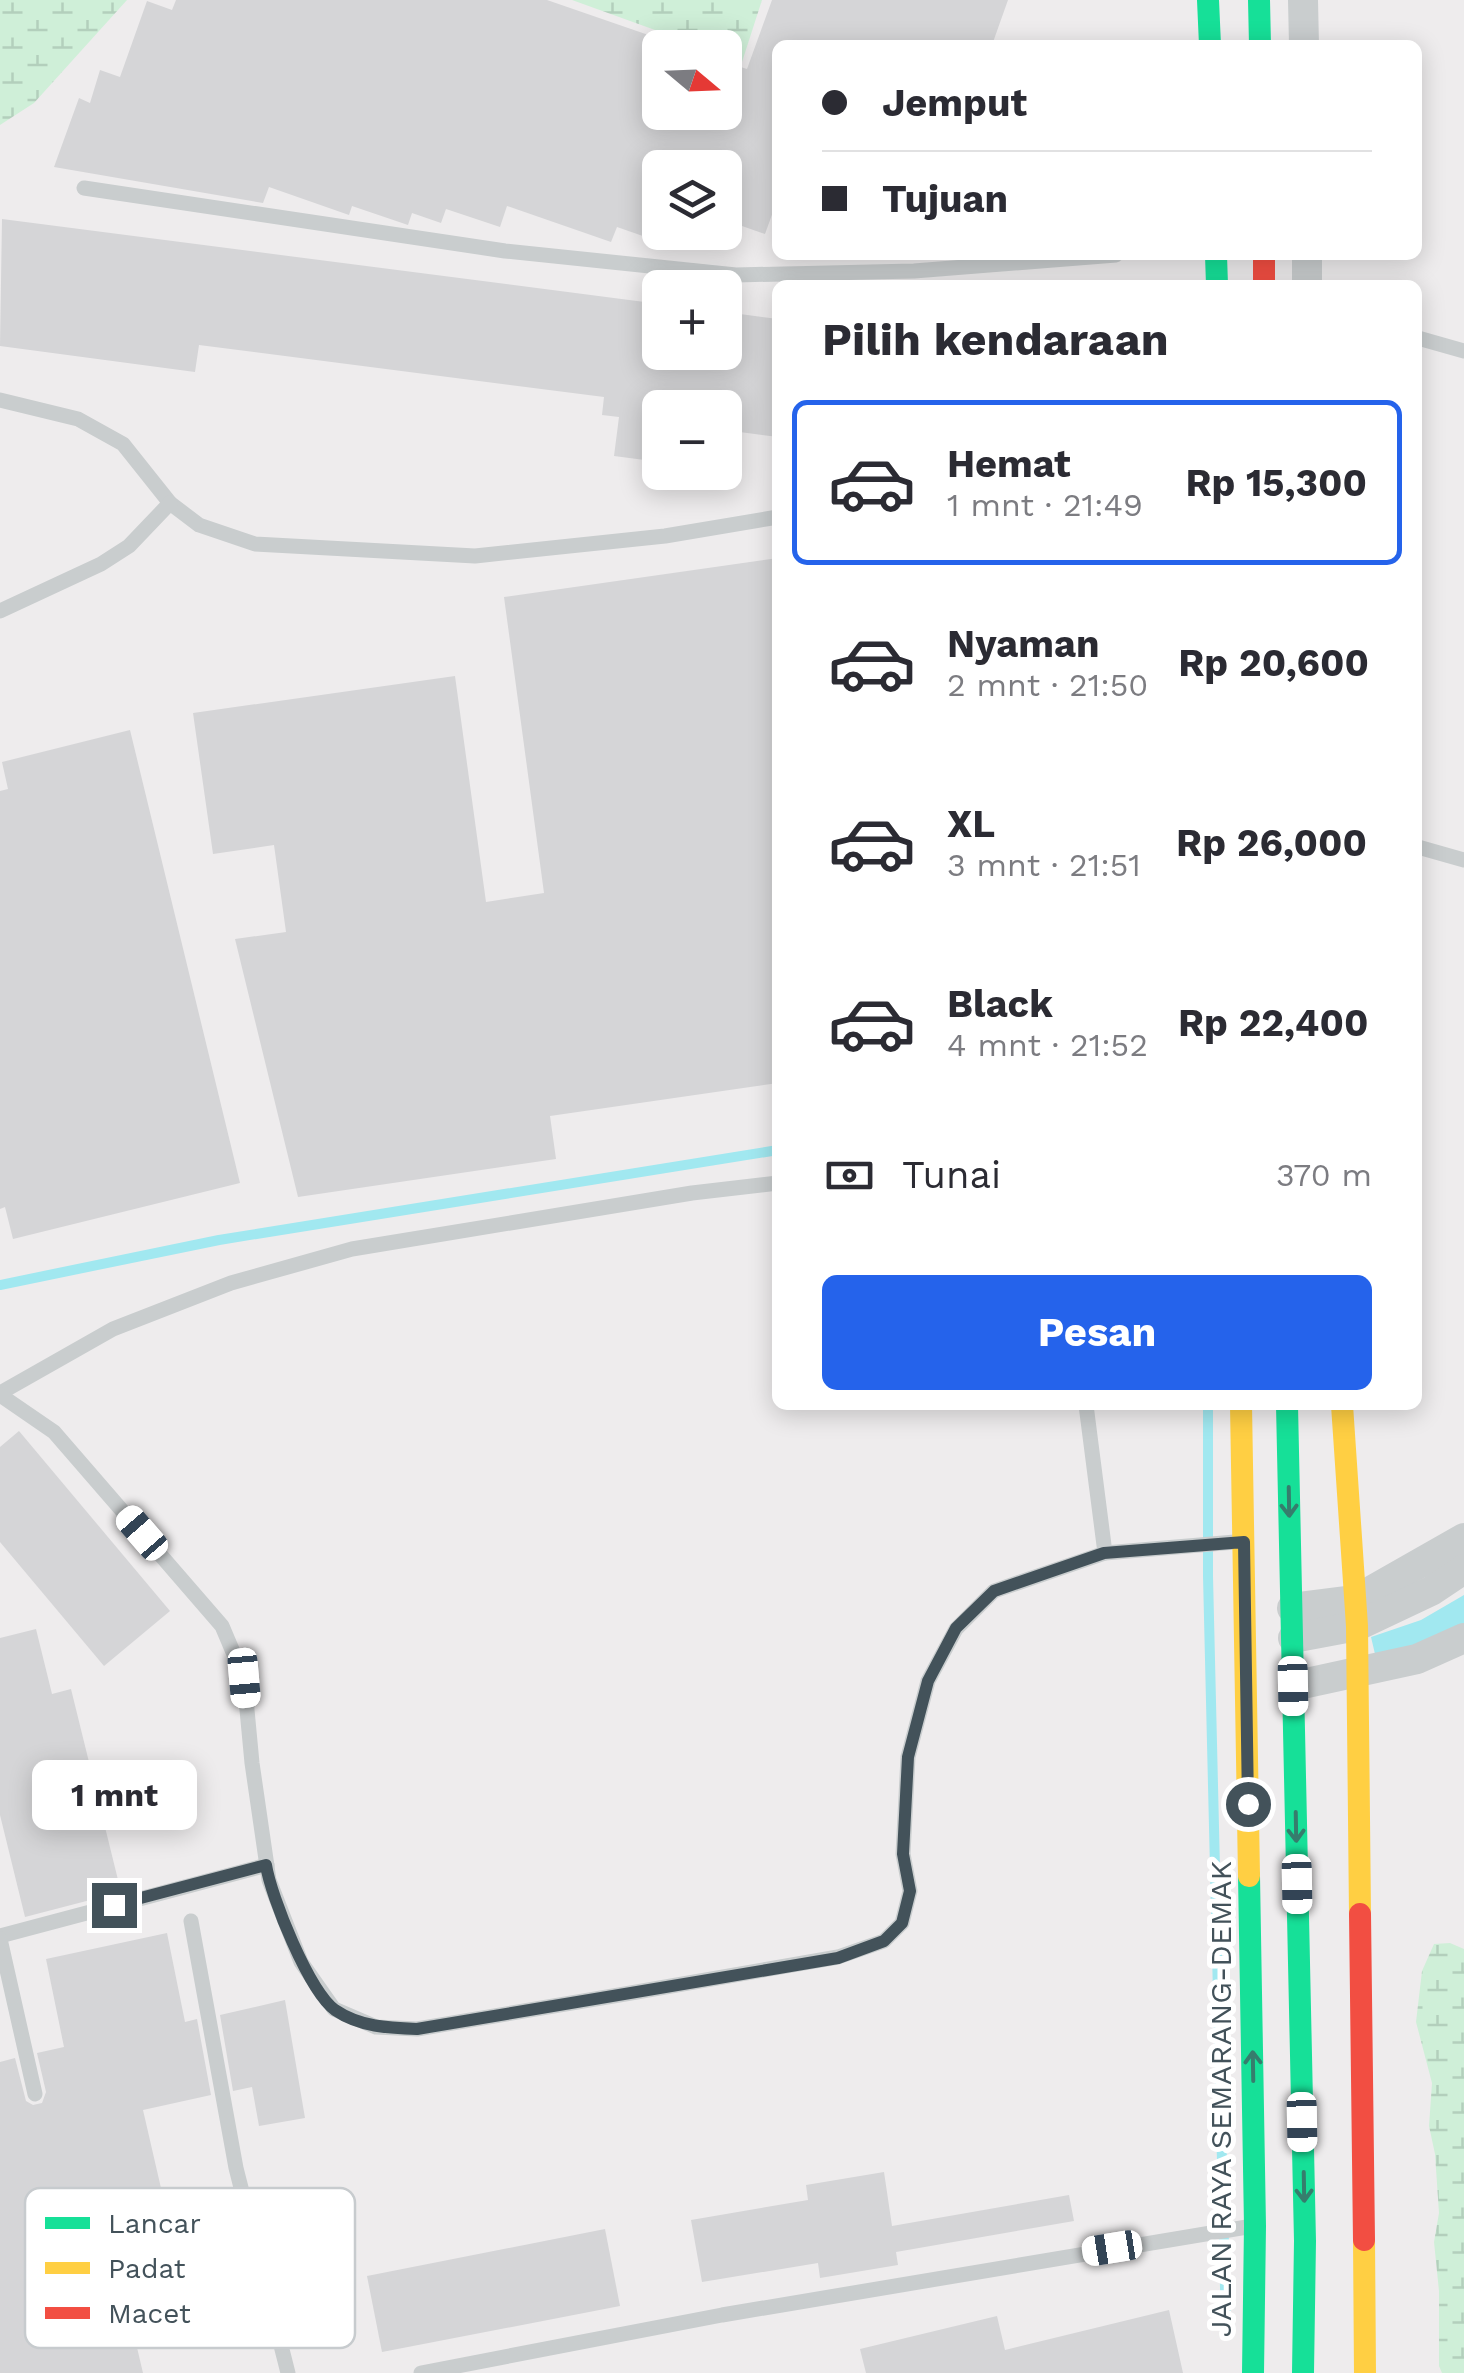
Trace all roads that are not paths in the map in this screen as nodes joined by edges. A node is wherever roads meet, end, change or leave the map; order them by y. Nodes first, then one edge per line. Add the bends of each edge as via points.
1 (1208, 0) edge
2 (1259, 0) edge
3 (1303, 0) edge
4 (1210, 40) edge
5 (1260, 40) edge
6 (1304, 40) edge
7 (84, 188) dead end
8 (1053, 260) edge
9 (1422, 339) edge
10 (1464, 351) edge
11 (0, 400) edge
12 (170, 503) junction
13 (772, 517) edge
14 (1, 612) edge
15 (1422, 849) edge
16 (1464, 860) edge
17 (772, 1184) edge
18 (0, 1394) edge
19 (1087, 1410) edge
20 (1241, 1410) edge
21 (1287, 1410) edge
22 (1342, 1410) edge
23 (1464, 1538) edge
24 (1244, 1542) junction
25 (1104, 1553) junction
26 (1464, 1569) edge
27 (1356, 1613) junction
28 (1273, 1616) junction
29 (1464, 1638) edge
30 (1356, 1674) junction
31 (1293, 1686) junction
32 (266, 1865) junction
33 (191, 1922) dead end
34 (0, 1937) edge
35 (35, 2094) dead end
36 (241, 2188) edge
37 (1256, 2226) junction
38 (282, 2348) edge
39 (288, 2373) edge
40 (421, 2373) edge
41 (1253, 2373) edge
42 (1302, 2373) edge
43 (1365, 2373) edge

1 - 4 main road
2 - 5 main road
3 - 6 street
7 - 8 lane via 505,250 736,275
9 - 10 lane
11 - 12 lane via 78,419 122,444
12 - 13 lane via 200,525 255,544 475,556
12 - 14 lane via 130,546
15 - 16 lane
17 - 18 lane via 352,1249 231,1283 113,1329
18 - 32 lane via 54,1432 222,1626 244,1678
19 - 25 lane
20 - 24 main road, JALAN RAYA SEMARANG-DEMAK
21 -> 28 main road, JALAN RAYA SEMARANG-DEMAK
22 - 27 main road
23 - 27 street
24 - 25 lane
24 - 28 main road, JALAN RAYA SEMARANG-DEMAK
25 - 32 lane via 994,1591 956,1628 928,1681 908,1757 903,1854 910,1891 902,1923 884,1941 838,1958 417,2029 376,2027 334,2009 301,1962
26 - 27 street via 1431,1591
27 - 28 street
27 - 30 main road
28 - 31 main road, JALAN RAYA SEMARANG-DEMAK
37 -> 28 main road, JALAN RAYA SEMARANG-DEMAK
29 - 30 street via 1417,1659
30 - 31 street
30 - 43 main road
31 -> 42 main road, JALAN RAYA SEMARANG-DEMAK
32 - 34 lane
33 - 36 lane
34 - 35 lane
37 - 40 lane
37 - 41 main road, JALAN RAYA SEMARANG-DEMAK
38 - 39 lane

